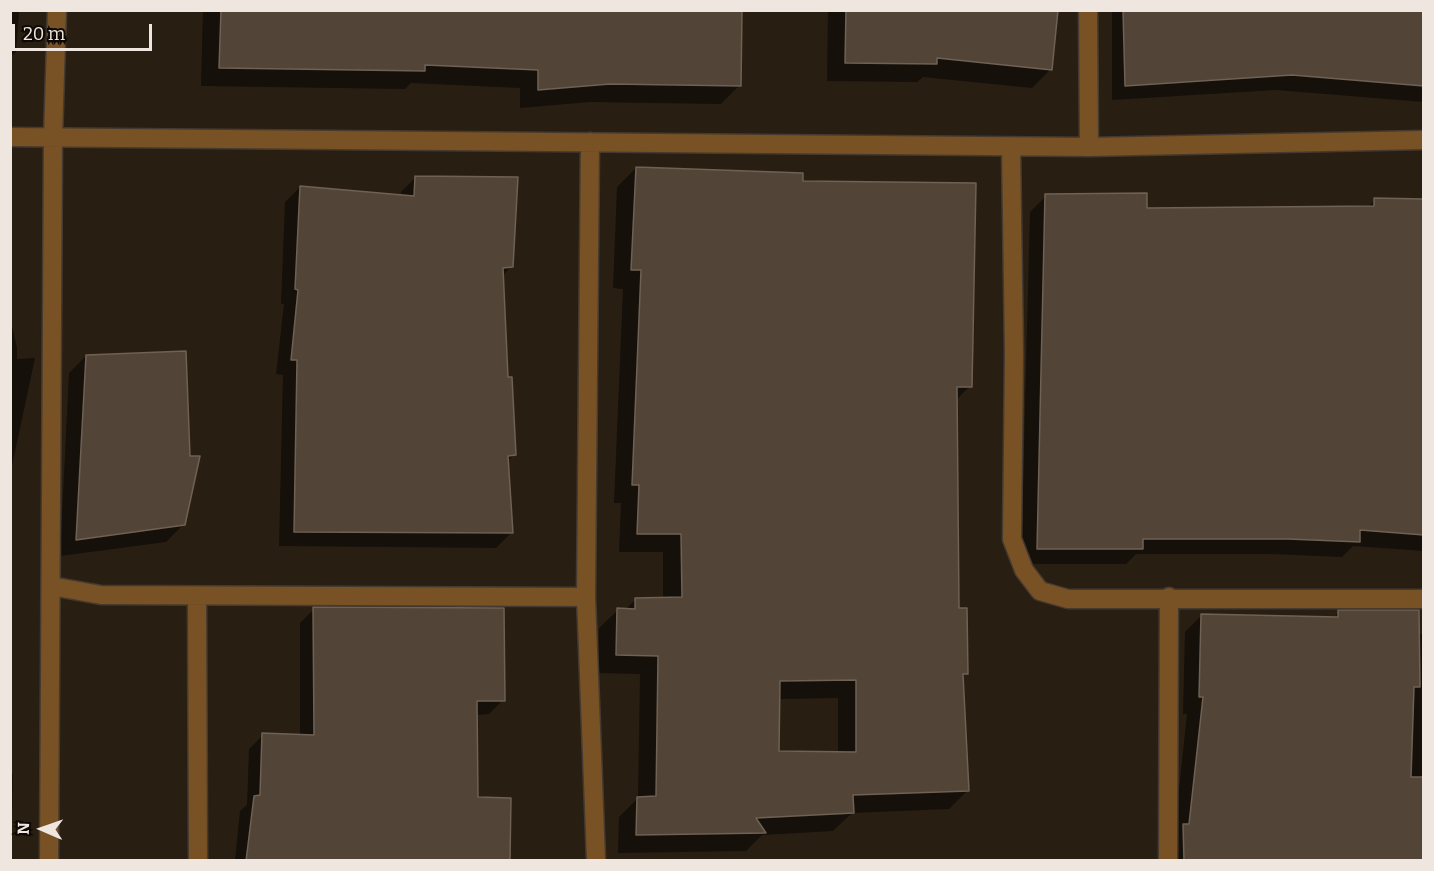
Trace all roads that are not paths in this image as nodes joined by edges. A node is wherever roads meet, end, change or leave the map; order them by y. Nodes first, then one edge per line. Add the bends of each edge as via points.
1 (57, 10) edge
2 (1088, 10) edge
3 (10, 137) edge
4 (53, 137) junction
5 (1424, 140) edge
6 (590, 142) junction
7 (1011, 147) junction
8 (1089, 147) junction
9 (51, 586) junction
10 (197, 597) junction
11 (586, 597) junction
12 (1169, 597) junction
13 (1424, 599) edge
14 (49, 861) edge
15 (198, 861) edge
16 (596, 861) edge
17 (1168, 861) edge

1 - 4 street
2 - 8 street
3 - 4 street
4 - 6 street
4 - 9 street
5 - 8 street
6 - 7 street
6 - 11 street
7 - 8 street
7 - 12 street via 1012,539 1024,570 1041,591 1068,599
9 - 10 street via 101,595
9 - 14 street
10 - 11 street
10 - 15 street
11 - 16 street
12 - 13 street
12 - 17 street

